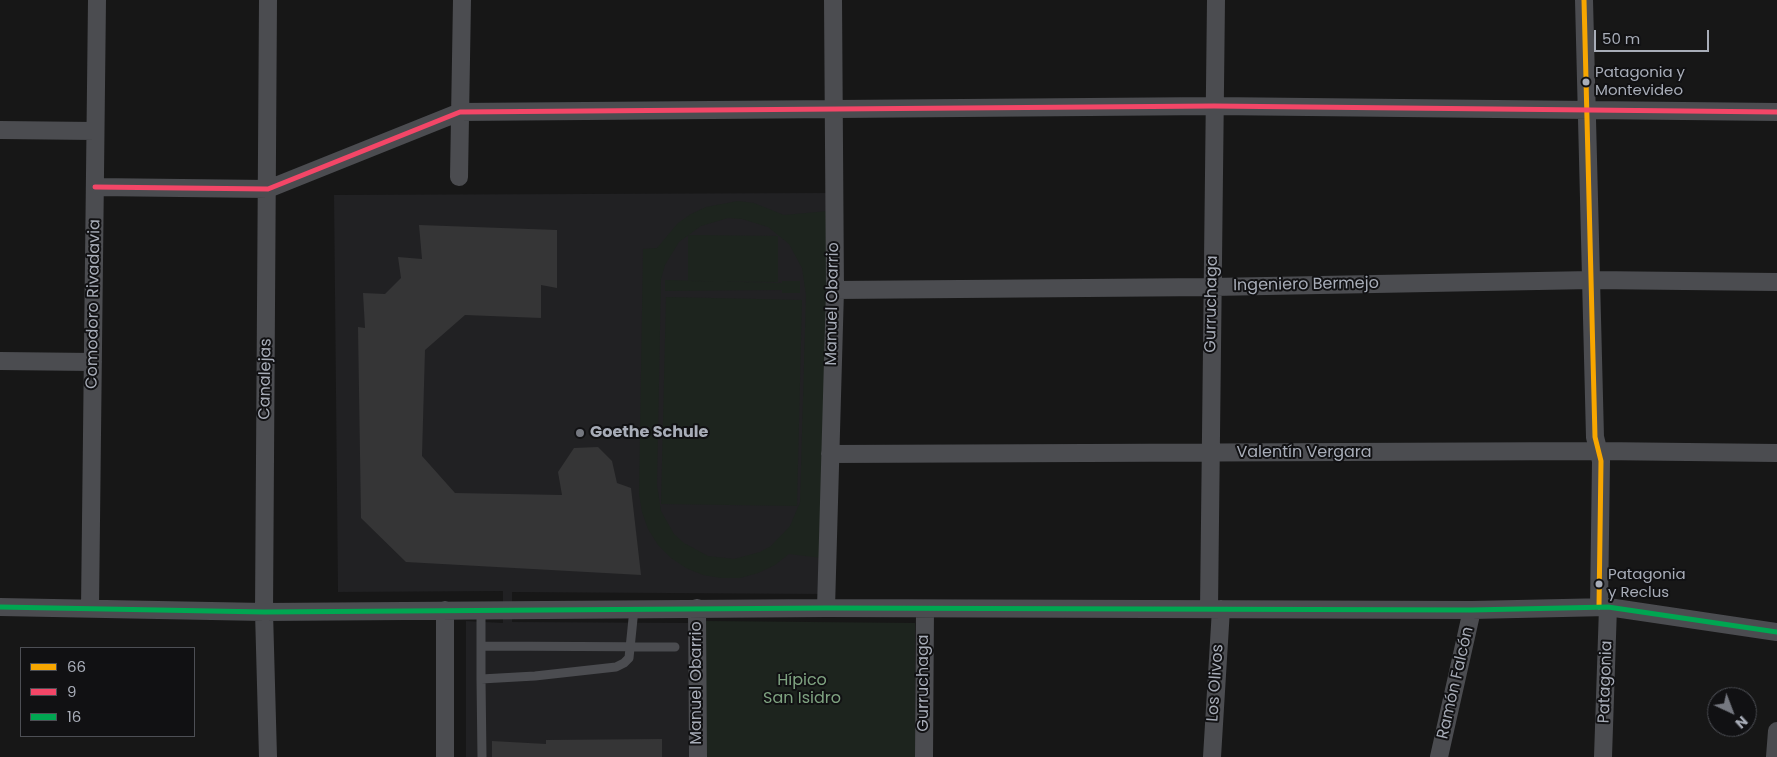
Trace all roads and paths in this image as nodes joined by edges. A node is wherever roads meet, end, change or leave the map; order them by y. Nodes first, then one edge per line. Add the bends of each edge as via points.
1 (97, 0) edge
2 (268, 0) edge
3 (462, 0) edge
4 (833, 0) edge
5 (1216, 0) edge
6 (1584, 0) edge
7 (1214, 106) junction
8 (833, 110) junction
9 (1587, 111) junction
10 (460, 112) junction
11 (1777, 112) edge
12 (0, 130) edge
13 (95, 131) junction
14 (459, 177) dead end
15 (95, 186) junction
16 (268, 189) junction
17 (1592, 280) junction
18 (1777, 282) edge
19 (1212, 287) junction
20 (834, 290) junction
21 (0, 361) edge
22 (93, 362) junction
23 (1598, 451) junction
24 (1210, 453) junction
25 (1777, 453) edge
26 (830, 454) junction
27 (0, 607) edge
28 (1603, 607) junction
29 (90, 608) junction
30 (697, 608) junction
31 (826, 608) junction
32 (634, 609) junction
33 (924, 609) junction
34 (1215, 609) junction
35 (445, 610) junction
36 (481, 610) junction
37 (1472, 610) junction
38 (264, 612) junction
39 (1777, 632) edge
40 (481, 646) junction
41 (631, 647) junction
42 (675, 647) dead end
43 (481, 679) junction
44 (1777, 731) edge
45 (268, 757) edge
46 (445, 757) edge
47 (482, 757) edge
48 (698, 757) edge
49 (924, 757) edge
50 (1212, 757) edge
51 (1439, 757) edge
52 (1603, 757) edge
53 (1775, 757) edge

1 - 13 street, Comodoro Rivadavia
2 - 16 street, Canalejas
3 - 10 street
4 - 8 street, Manuel Obarrio
5 - 7 street, Gurruchaga
6 - 9 street, Patagonia
7 - 8 street
7 - 9 street
7 - 19 street, Gurruchaga
8 - 10 street
8 - 20 street, Manuel Obarrio
9 - 11 street
9 - 17 street, Patagonia
10 - 14 street
10 - 16 street
12 - 13 street
13 - 15 street, Comodoro Rivadavia
15 - 16 street
15 - 22 street, Comodoro Rivadavia
16 - 38 street, Canalejas
17 - 18 street, Ingeniero Bermejo
17 - 19 street, Ingeniero Bermejo
17 - 23 street, Patagonia via 1595,437
19 - 20 street, Ingeniero Bermejo
19 - 24 street, Gurruchaga
20 - 26 street, Manuel Obarrio
21 - 22 street
22 - 29 street, Comodoro Rivadavia
23 - 24 street, Valentín Vergara
23 - 25 street, Valentín Vergara
23 - 28 street, Patagonia via 1601,461
24 - 26 street, Valentín Vergara
24 - 34 street, Gurruchaga
26 - 31 street, Manuel Obarrio
27 - 29 street
28 - 37 street
28 - 39 street
28 - 52 street, Patagonia
29 - 38 street
30 - 31 street
30 - 32 street
30 - 48 street, Manuel Obarrio
31 - 33 street
32 - 36 street
32 - 41 lane
33 - 34 street
33 - 49 street, Gurruchaga
34 - 37 street
34 - 50 street, Los Olivos
35 - 36 street
35 - 38 street
35 - 46 street
36 - 40 lane
37 - 51 street, Ramón Falcón
38 - 45 street, Canalejas
40 - 41 lane
40 - 43 lane
41 - 42 lane
41 - 43 lane via 629,658 616,667
43 - 47 lane
44 - 53 street

